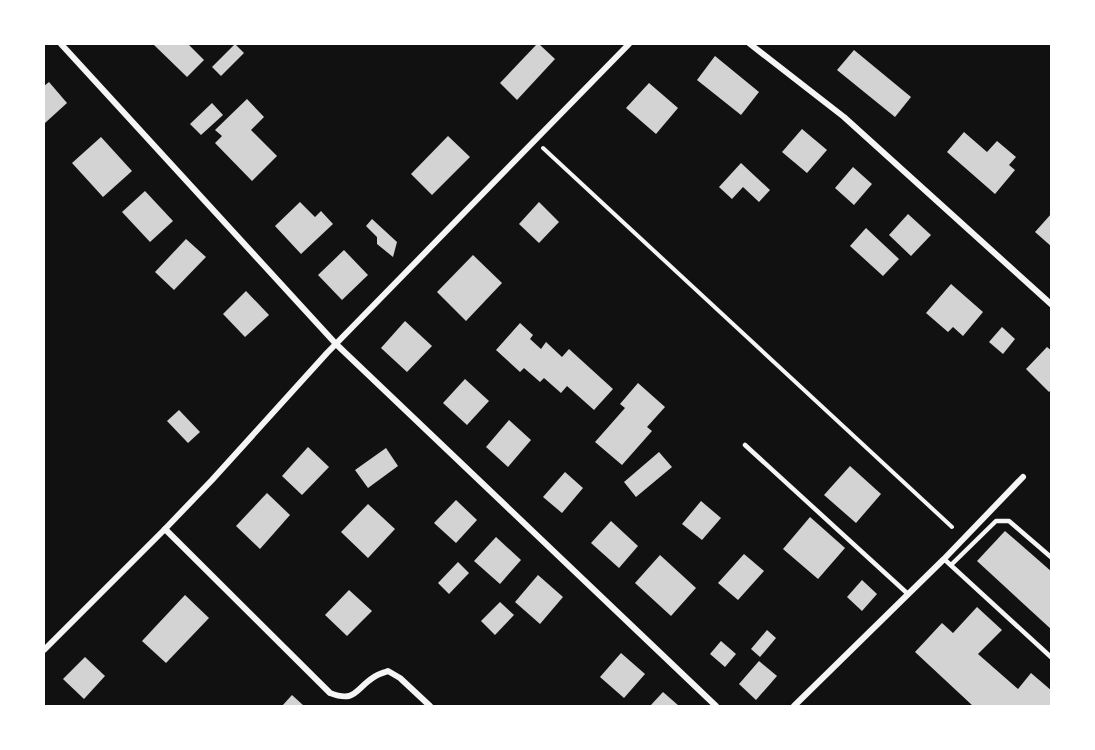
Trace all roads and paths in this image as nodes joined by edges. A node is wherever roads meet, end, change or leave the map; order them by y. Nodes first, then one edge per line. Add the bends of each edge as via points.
1 (61, 44) edge
2 (629, 44) edge
3 (750, 44) edge
4 (534, 140) junction
5 (1052, 304) edge
6 (336, 344) junction
7 (745, 445) dead end
8 (1023, 477) dead end
9 (952, 527) dead end
10 (165, 529) junction
11 (1052, 558) edge
12 (944, 559) junction
13 (951, 566) junction
14 (908, 594) junction
15 (44, 650) edge
16 (1052, 658) edge
17 (430, 706) edge
18 (716, 706) edge
19 (794, 706) edge

1 - 6 street
2 - 4 street
3 - 5 street via 844,117
4 - 6 street
4 - 9 path
6 - 10 street
6 - 18 street
7 - 14 lane
8 - 12 street
10 - 15 street
10 - 17 street via 330,693 342,697 353,694 374,676 388,671
11 - 13 lane via 1009,521 996,521
12 - 13 lane
12 - 14 street
13 - 16 lane
14 - 19 street

